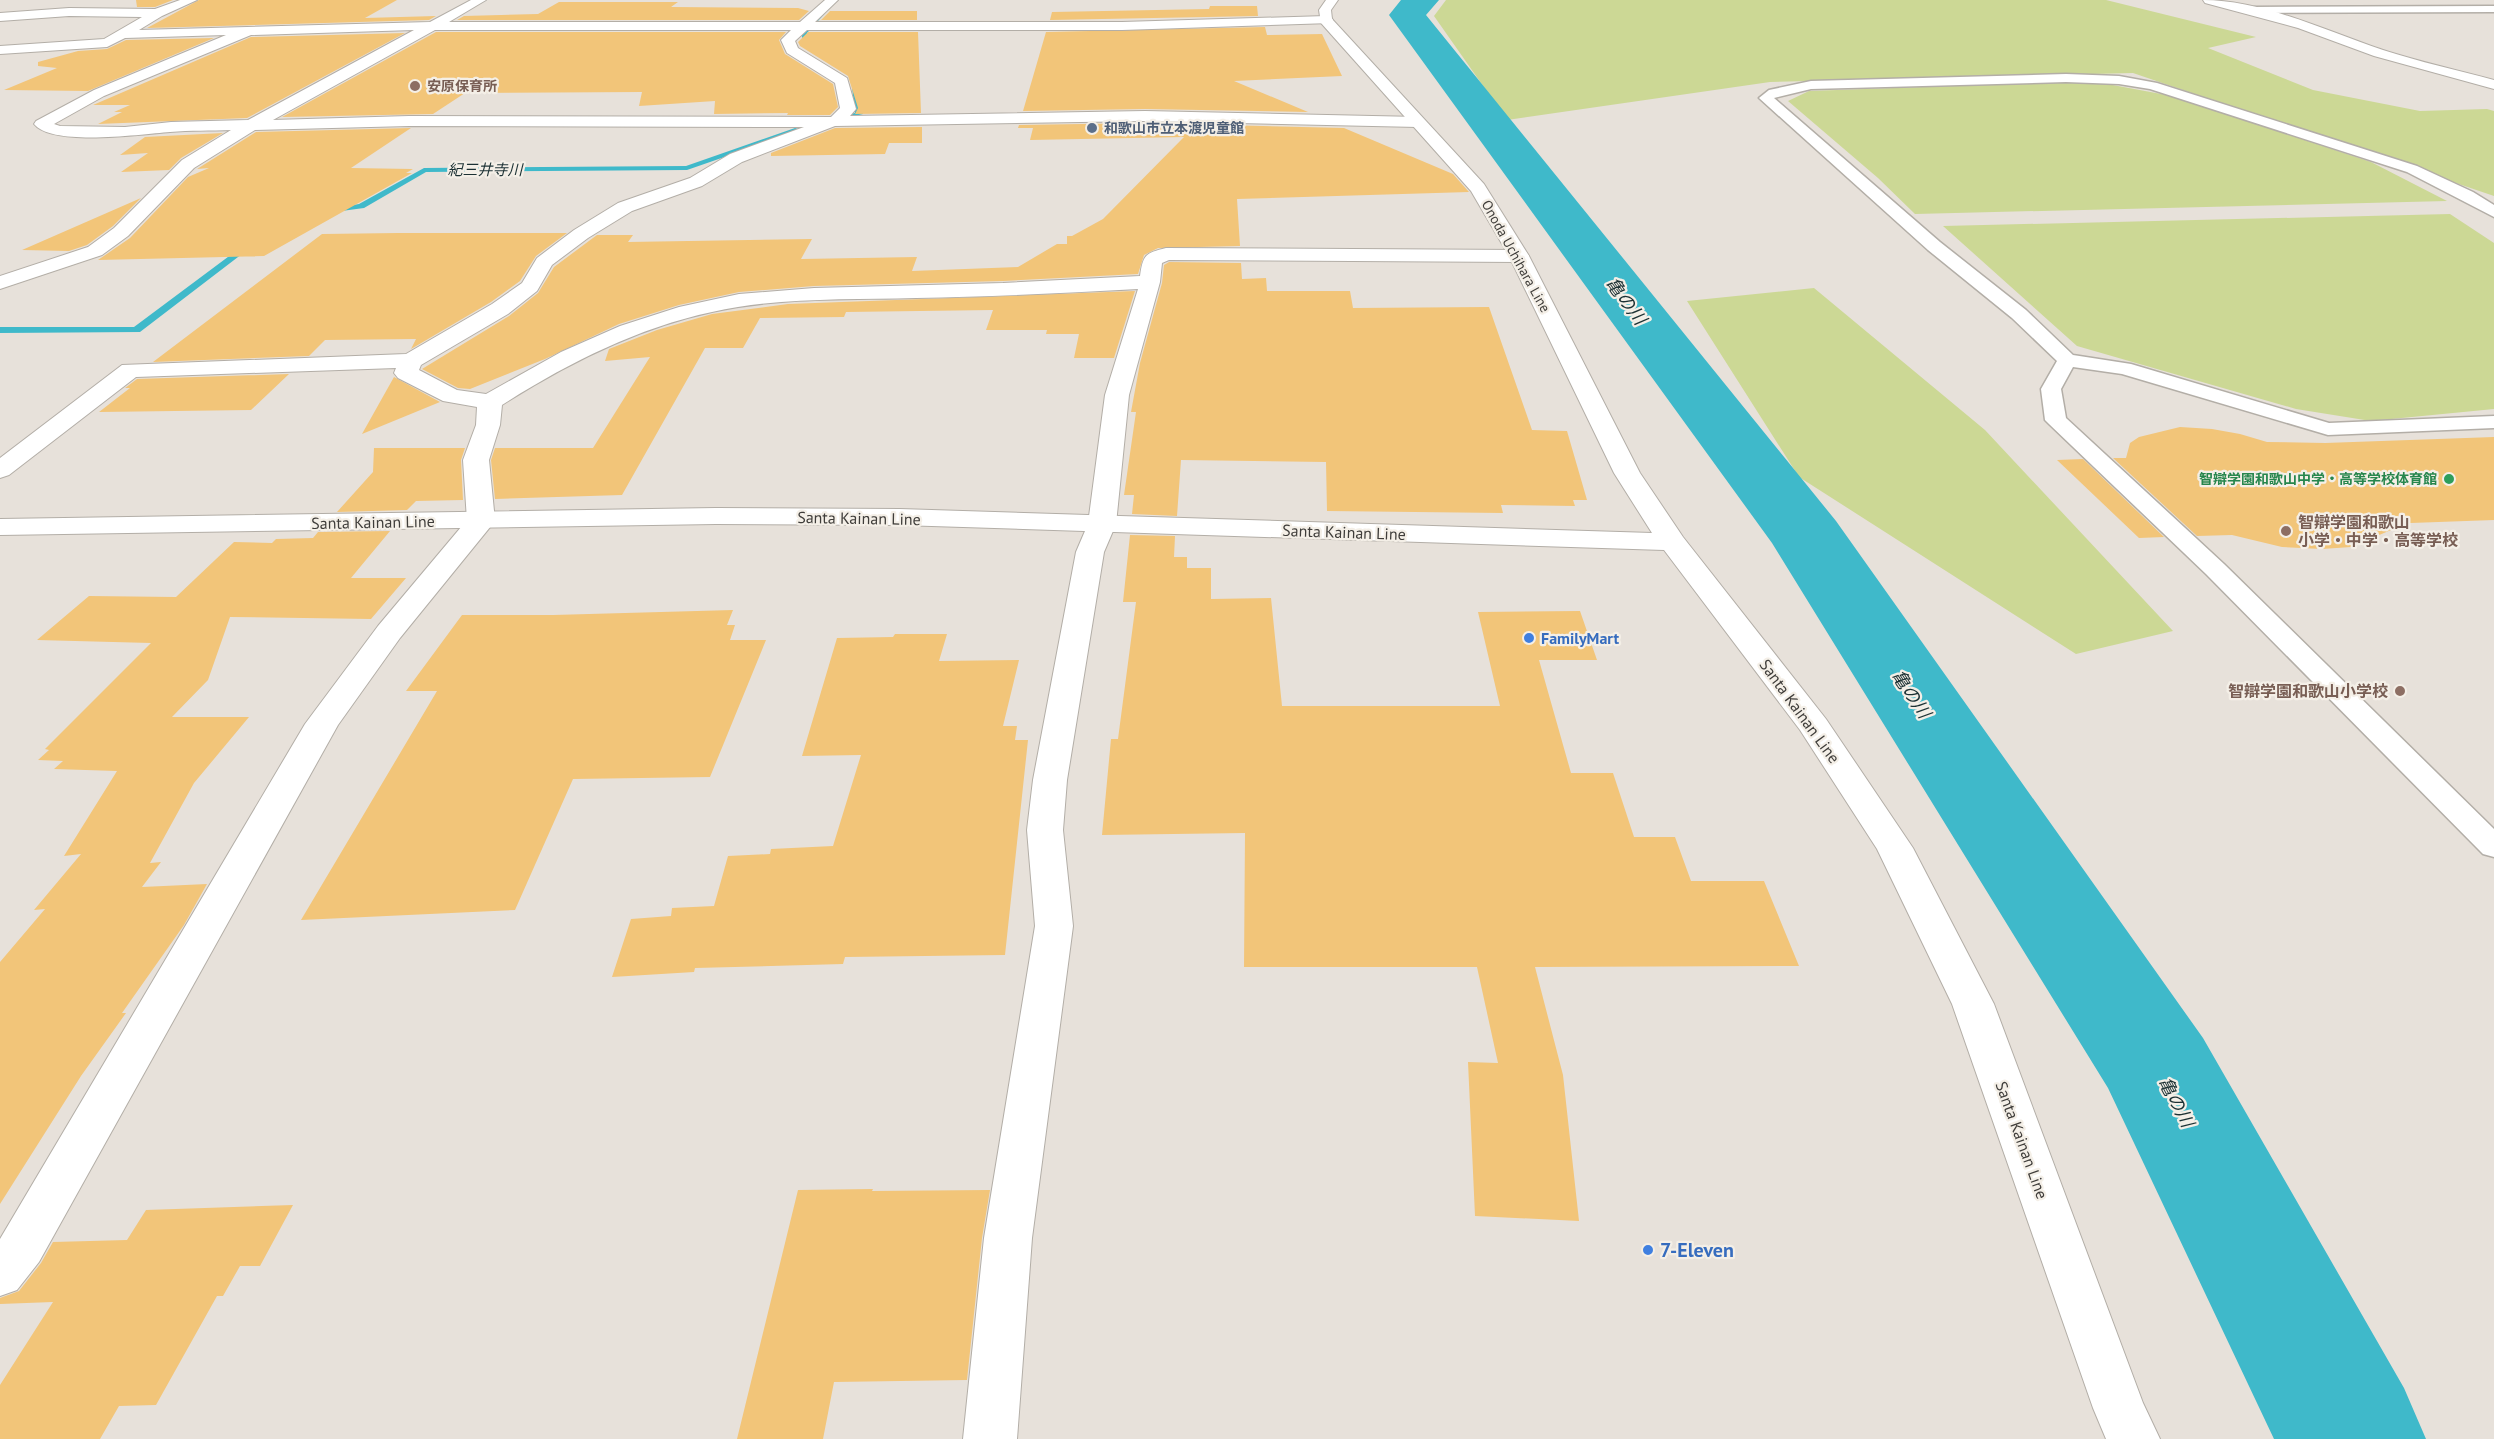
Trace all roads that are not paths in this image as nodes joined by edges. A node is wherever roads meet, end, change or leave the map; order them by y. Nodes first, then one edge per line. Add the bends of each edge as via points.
1 (191, 0) edge
2 (480, 0) edge
3 (832, 0) edge
4 (1332, 0) edge
5 (2209, 0) edge
6 (2494, 9) edge
7 (2254, 10) junction
8 (157, 13) junction
9 (0, 17) edge
10 (1326, 20) junction
11 (432, 26) junction
12 (802, 26) junction
13 (253, 28) junction
14 (124, 33) junction
15 (0, 50) edge
16 (2494, 85) edge
17 (837, 120) junction
18 (1418, 122) junction
19 (251, 125) junction
20 (2494, 212) edge
21 (1519, 256) junction
22 (1150, 282) junction
23 (0, 284) edge
24 (2067, 360) junction
25 (411, 361) junction
26 (490, 402) junction
27 (2494, 422) edge
28 (0, 470) edge
29 (481, 520) junction
30 (1102, 524) junction
31 (0, 527) edge
32 (1672, 542) junction
33 (2494, 847) edge
34 (0, 1275) edge
35 (990, 1439) edge
36 (2133, 1439) edge

1 - 8 street
2 - 11 street
3 - 12 street
4 - 10 street via 1325,10
5 - 7 street
6 - 7 lane
7 - 16 street via 2379,53
8 - 9 street via 69,12
8 - 14 street
10 - 12 street via 1122,26
10 - 18 street, Onoda Uchihara Line
11 - 12 street
11 - 13 street
11 - 19 street
12 - 17 street via 788,40 792,50 842,81 848,109
13 - 14 street
13 - 19 street via 99,93 42,123 57,132
14 - 15 street via 107,43
17 - 18 street via 1145,116
17 - 19 street
17 - 25 street via 736,158 696,182 625,207 543,262 530,287 500,309
18 - 21 street, Onoda Uchihara Line via 1478,188
19 - 23 street via 188,164 121,232 95,251
20 - 24 lane via 2412,169 2152,86 2119,80 1811,85 1766,98 1934,246 2019,314
21 - 22 street via 1166,254 1152,260
21 - 32 street, Onoda Uchihara Line via 1627,473
22 - 26 street via 1043,289 792,295 714,305 661,319 580,353
22 - 30 street via 1117,395
24 - 27 lane via 2124,368 2328,429
24 - 33 lane via 2051,389 2056,420 2215,569
25 - 26 street via 406,373 451,396
25 - 28 street via 130,369
26 - 29 street via 488,425 476,459
29 - 30 street, Santa Kainan Line via 716,516
29 - 31 street, Santa Kainan Line
29 - 34 street via 389,632 322,724 28,1237
30 - 32 street, Santa Kainan Line
30 - 35 street via 1090,552 1050,780 1045,830 1054,926 1008,1238
32 - 36 street, Santa Kainan Line via 1815,726 1895,848 1973,1004

